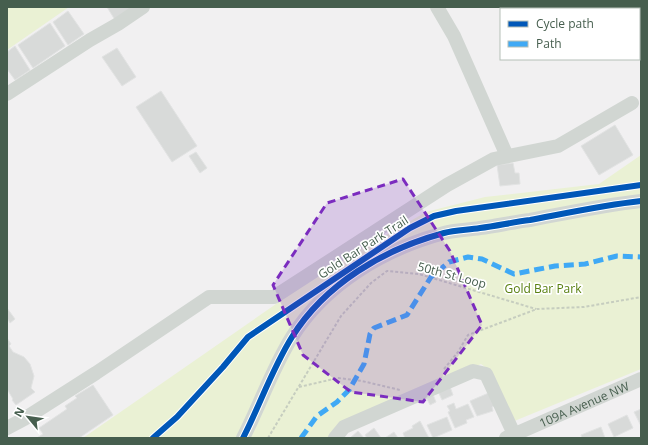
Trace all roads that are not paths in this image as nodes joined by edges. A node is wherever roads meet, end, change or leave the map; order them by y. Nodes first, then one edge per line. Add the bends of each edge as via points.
1 (143, 7) edge
2 (437, 7) edge
3 (7, 94) edge
4 (632, 103) dead end
5 (507, 156) junction
6 (641, 201) edge
7 (641, 379) edge
8 (7, 428) edge
9 (509, 436) edge
10 (243, 438) edge
11 (335, 438) edge

1 - 3 street
2 - 5 street via 454,36
4 - 5 street via 558,146
5 - 8 street via 494,159 447,185 274,297 209,297 96,373
6 - 10 street via 445,233 408,245 378,259 335,288 292,336
7 - 9 street, 109A Avenue NW
9 - 11 street via 486,374 474,371 344,427

